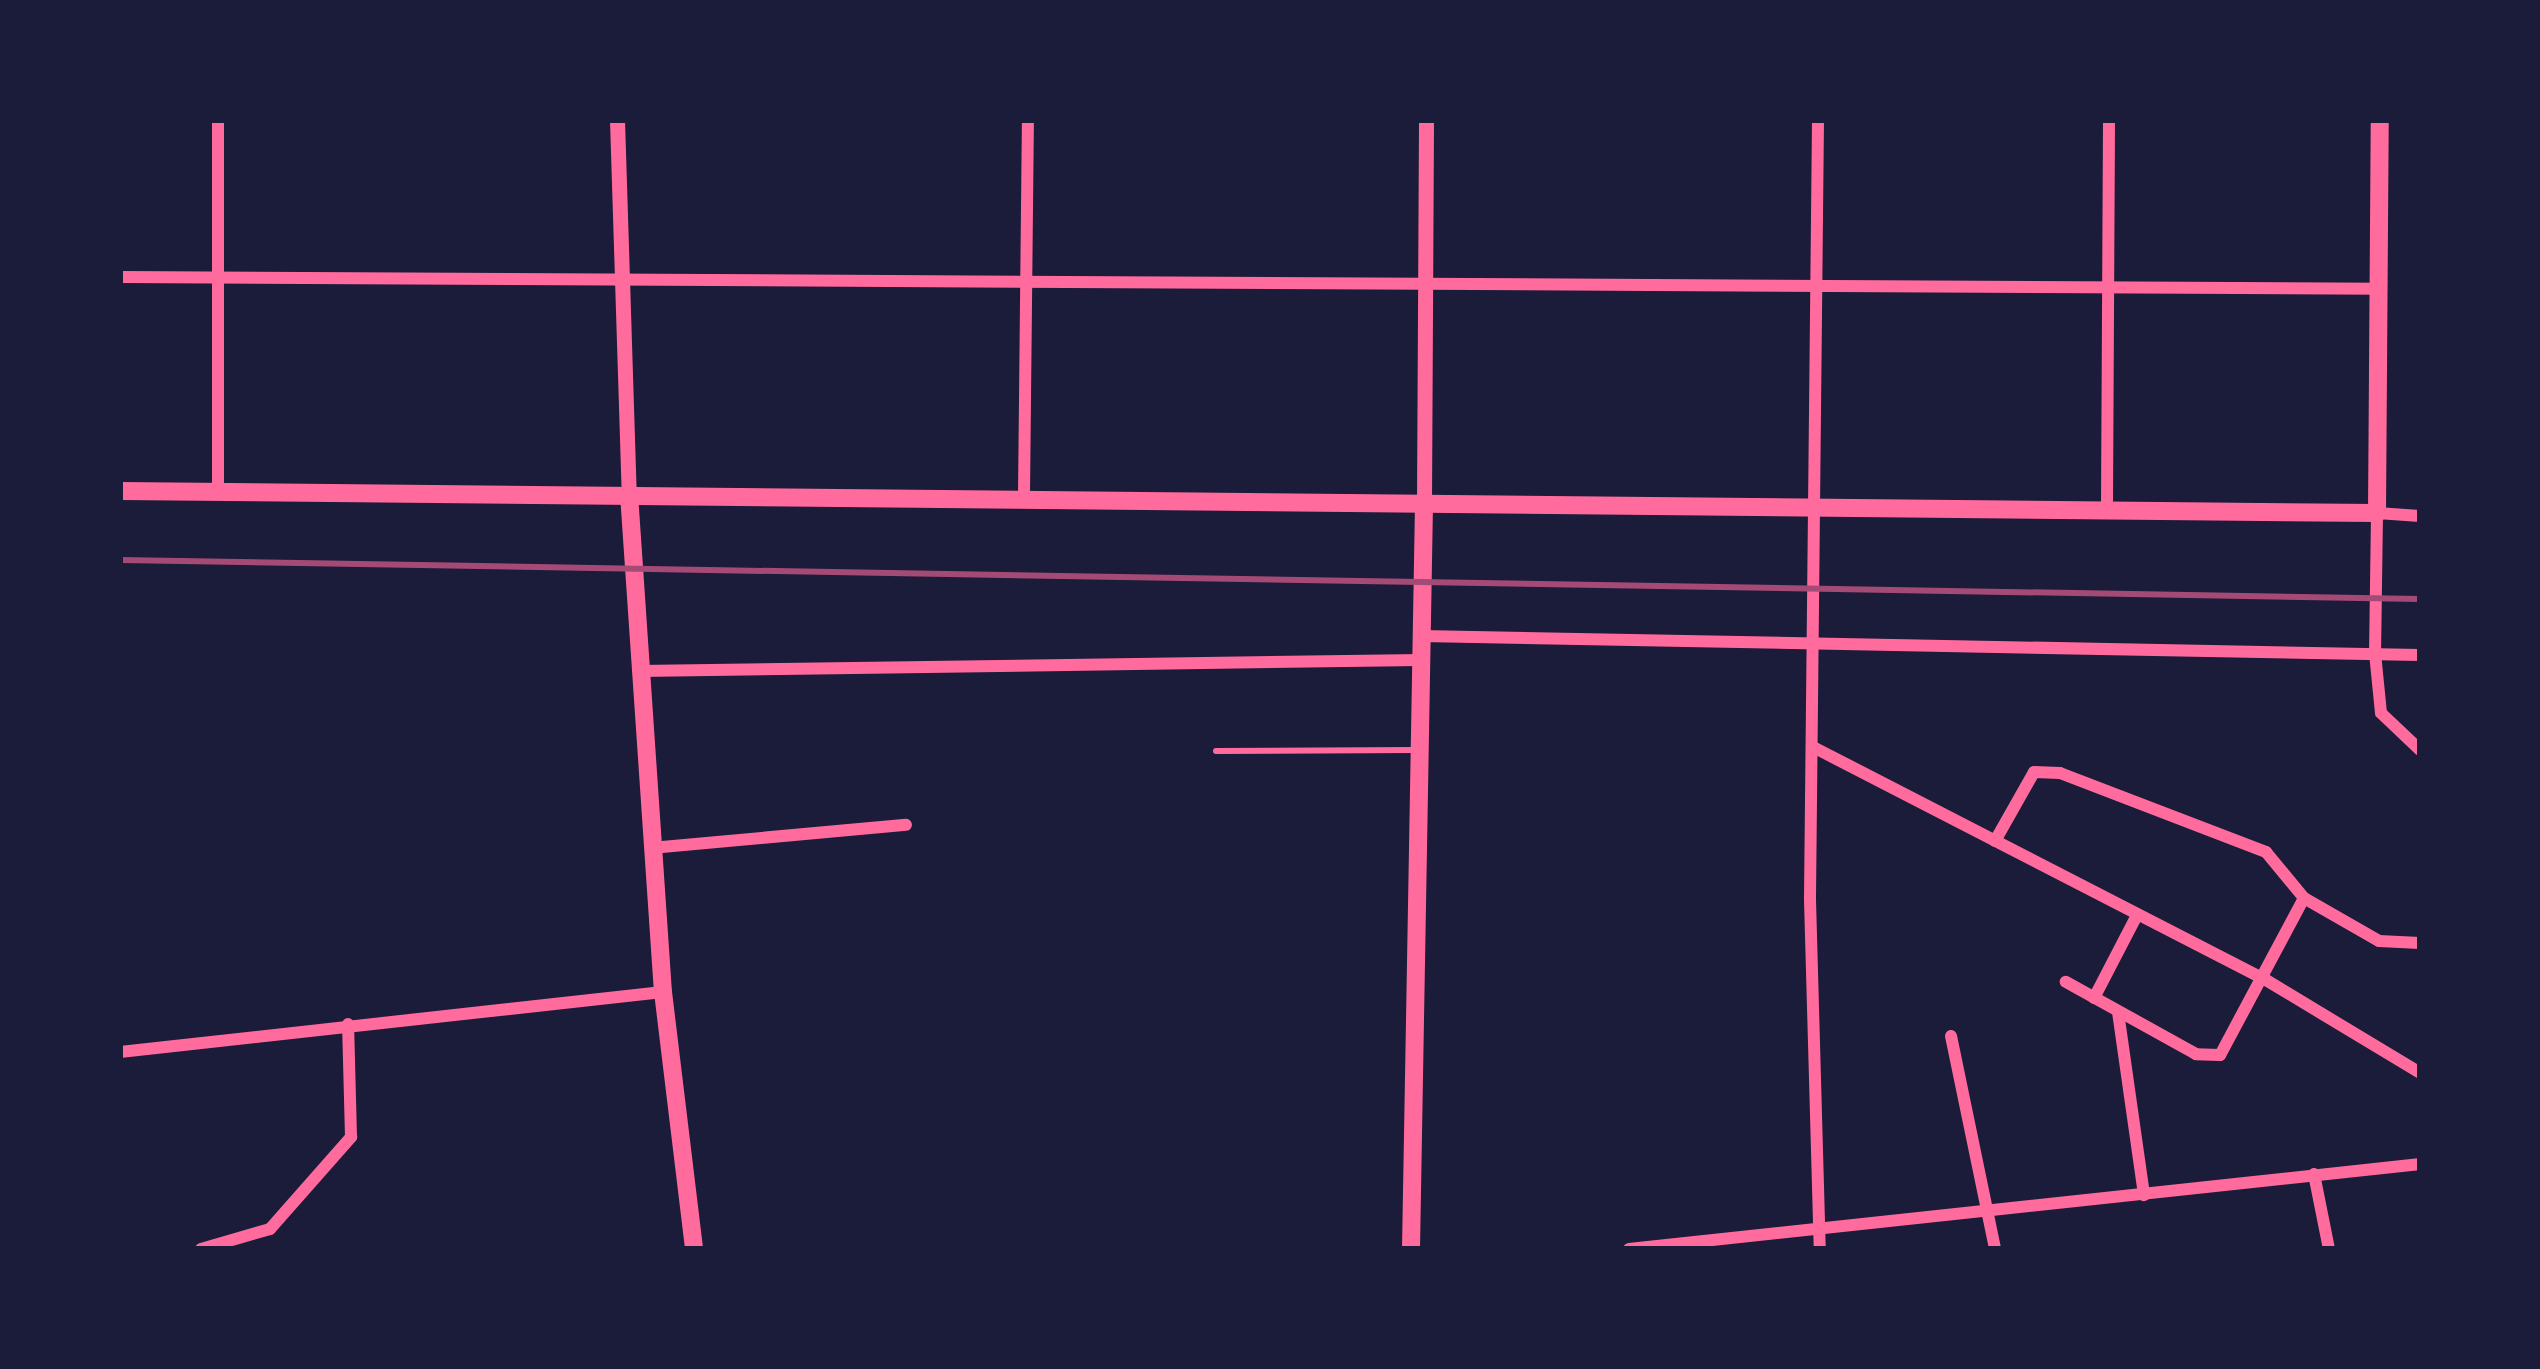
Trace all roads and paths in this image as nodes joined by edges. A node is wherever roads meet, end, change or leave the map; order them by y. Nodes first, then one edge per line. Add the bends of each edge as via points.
1 (218, 120) edge
2 (616, 120) edge
3 (1028, 120) edge
4 (1426, 120) edge
5 (1818, 120) edge
6 (2109, 120) edge
7 (2380, 120) edge
8 (1026, 276) junction
9 (1421, 276) junction
10 (120, 277) edge
11 (217, 278) junction
12 (622, 279) junction
13 (1815, 285) junction
14 (2108, 286) junction
15 (2383, 289) junction
16 (120, 491) edge
17 (218, 491) junction
18 (628, 494) junction
19 (1024, 494) junction
20 (1819, 501) junction
21 (1424, 503) junction
22 (2107, 504) junction
23 (2377, 513) junction
24 (2420, 516) edge
25 (1421, 636) junction
26 (1816, 636) junction
27 (2375, 653) junction
28 (2420, 655) edge
29 (1421, 660) junction
30 (638, 671) junction
31 (1813, 747) junction
32 (1419, 750) junction
33 (2420, 750) edge
34 (1216, 751) dead end
35 (906, 825) dead end
36 (1995, 841) junction
37 (652, 848) junction
38 (2304, 898) junction
39 (2137, 915) junction
40 (2420, 943) edge
41 (2266, 980) junction
42 (2066, 982) dead end
43 (663, 992) junction
44 (2094, 998) junction
45 (2118, 1012) junction
46 (348, 1024) junction
47 (1951, 1036) dead end
48 (120, 1052) edge
49 (2420, 1073) edge
50 (2420, 1164) edge
51 (2314, 1174) junction
52 (2144, 1196) junction
53 (1991, 1215) junction
54 (1819, 1242) edge
55 (201, 1249) edge
56 (694, 1249) edge
57 (1411, 1249) edge
58 (1628, 1249) edge
59 (1995, 1249) edge
60 (2329, 1249) edge

1 - 11 street
2 - 12 street
3 - 8 street
4 - 9 street
5 - 13 street
6 - 14 street
7 - 15 main road
8 - 9 street
8 - 12 street
8 - 19 street
9 - 13 street
9 - 21 street
10 - 11 street
11 - 12 street
11 - 17 street
12 - 18 street
13 - 14 street
13 - 20 street
14 - 15 street
14 - 22 street
15 - 23 main road
16 - 17 main road
17 - 18 main road
18 - 19 main road
18 - 30 main road
19 - 21 main road
20 - 21 main road
20 - 22 main road
20 - 26 street
21 - 25 main road
22 - 23 main road
23 - 24 street
23 - 27 street
25 - 26 street
25 - 29 main road
26 - 27 street
26 - 31 street
27 - 28 street
27 - 33 street via 2381,713
29 - 30 street
29 - 32 main road
30 - 37 main road
31 - 36 street
31 - 54 street
32 - 34 lane
32 - 57 main road
35 - 37 street
36 - 38 street via 2034,772 2060,773 2266,852
36 - 39 street
37 - 43 main road
38 - 40 street via 2379,941
38 - 41 street
39 - 41 street
39 - 44 street
41 - 45 street via 2220,1055
41 - 49 street
42 - 44 street
43 - 46 street
43 - 56 main road
44 - 45 street
45 - 52 street
46 - 48 street
46 - 55 street via 351,1137 270,1229
47 - 53 street
50 - 51 street
51 - 52 street
51 - 60 street
52 - 53 street
53 - 54 street
53 - 59 street
54 - 58 street

